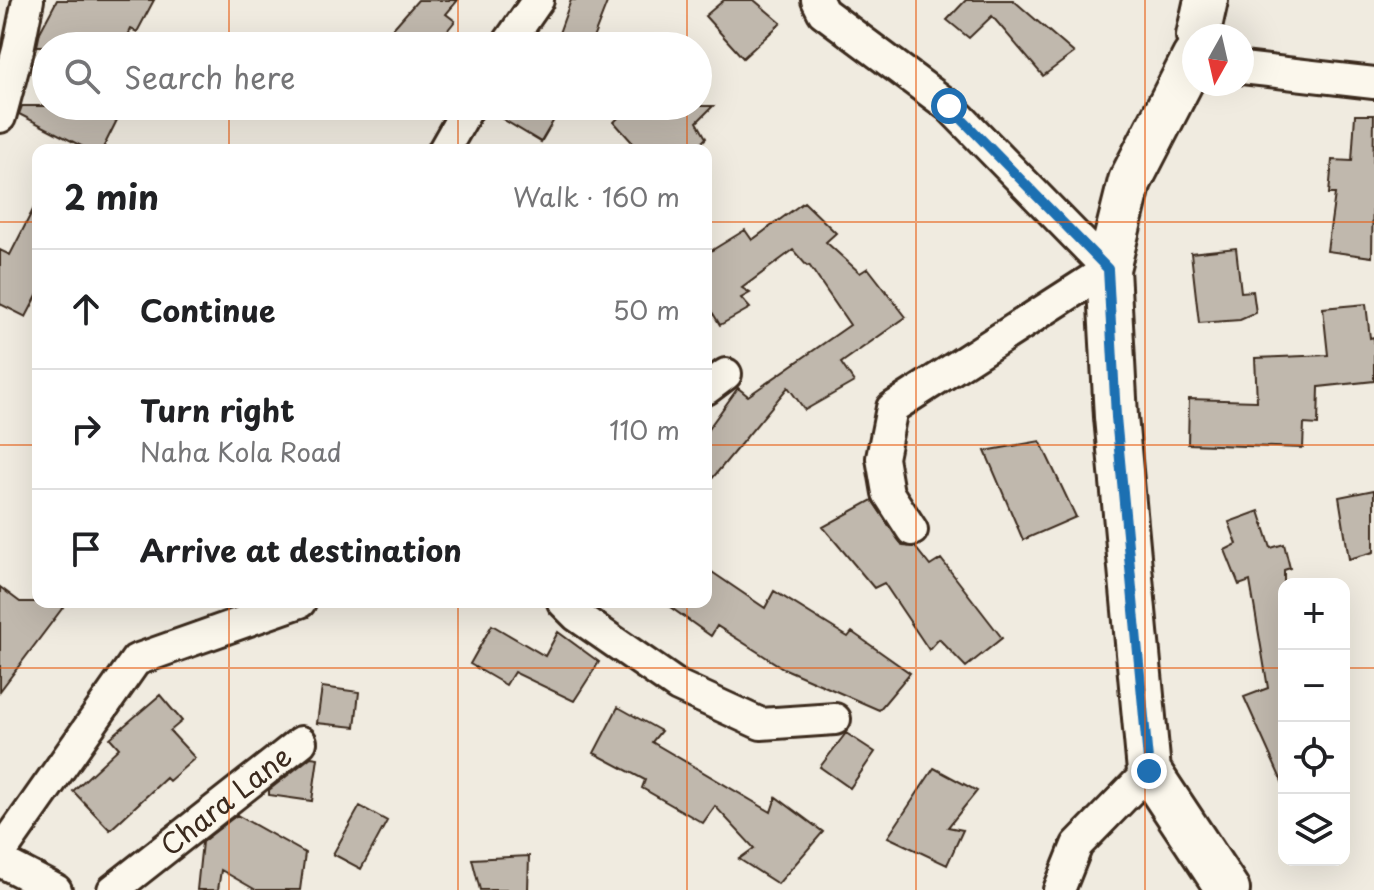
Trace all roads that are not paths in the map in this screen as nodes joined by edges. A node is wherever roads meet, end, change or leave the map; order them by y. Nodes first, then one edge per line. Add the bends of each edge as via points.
1 (28, 0) edge
2 (538, 0) edge
3 (817, 0) edge
4 (1206, 0) edge
5 (1201, 24) edge
6 (516, 32) edge
7 (1254, 70) edge
8 (1182, 83) edge
9 (1373, 87) edge
10 (0, 117) edge
11 (461, 120) edge
12 (447, 144) edge
13 (1108, 269) junction
14 (912, 530) dead end
15 (283, 608) edge
16 (569, 608) edge
17 (835, 719) dead end
18 (301, 742) dead end
19 (1149, 771) junction
20 (0, 854) edge
21 (0, 861) edge
22 (56, 890) edge
23 (113, 890) edge
24 (1059, 890) edge
25 (1228, 890) edge

1 - 10 street
2 - 6 street
3 - 13 street via 823,12 949,106
4 - 5 street
7 - 9 street
8 - 13 street via 1130,181
11 - 12 street
13 - 14 street via 892,408 882,458 888,493
13 - 19 street via 1116,417
15 - 20 street via 136,660
16 - 17 street via 678,686 761,724
18 - 23 street, Chara Lane
19 - 24 street via 1077,845
19 - 25 street
21 - 22 street

